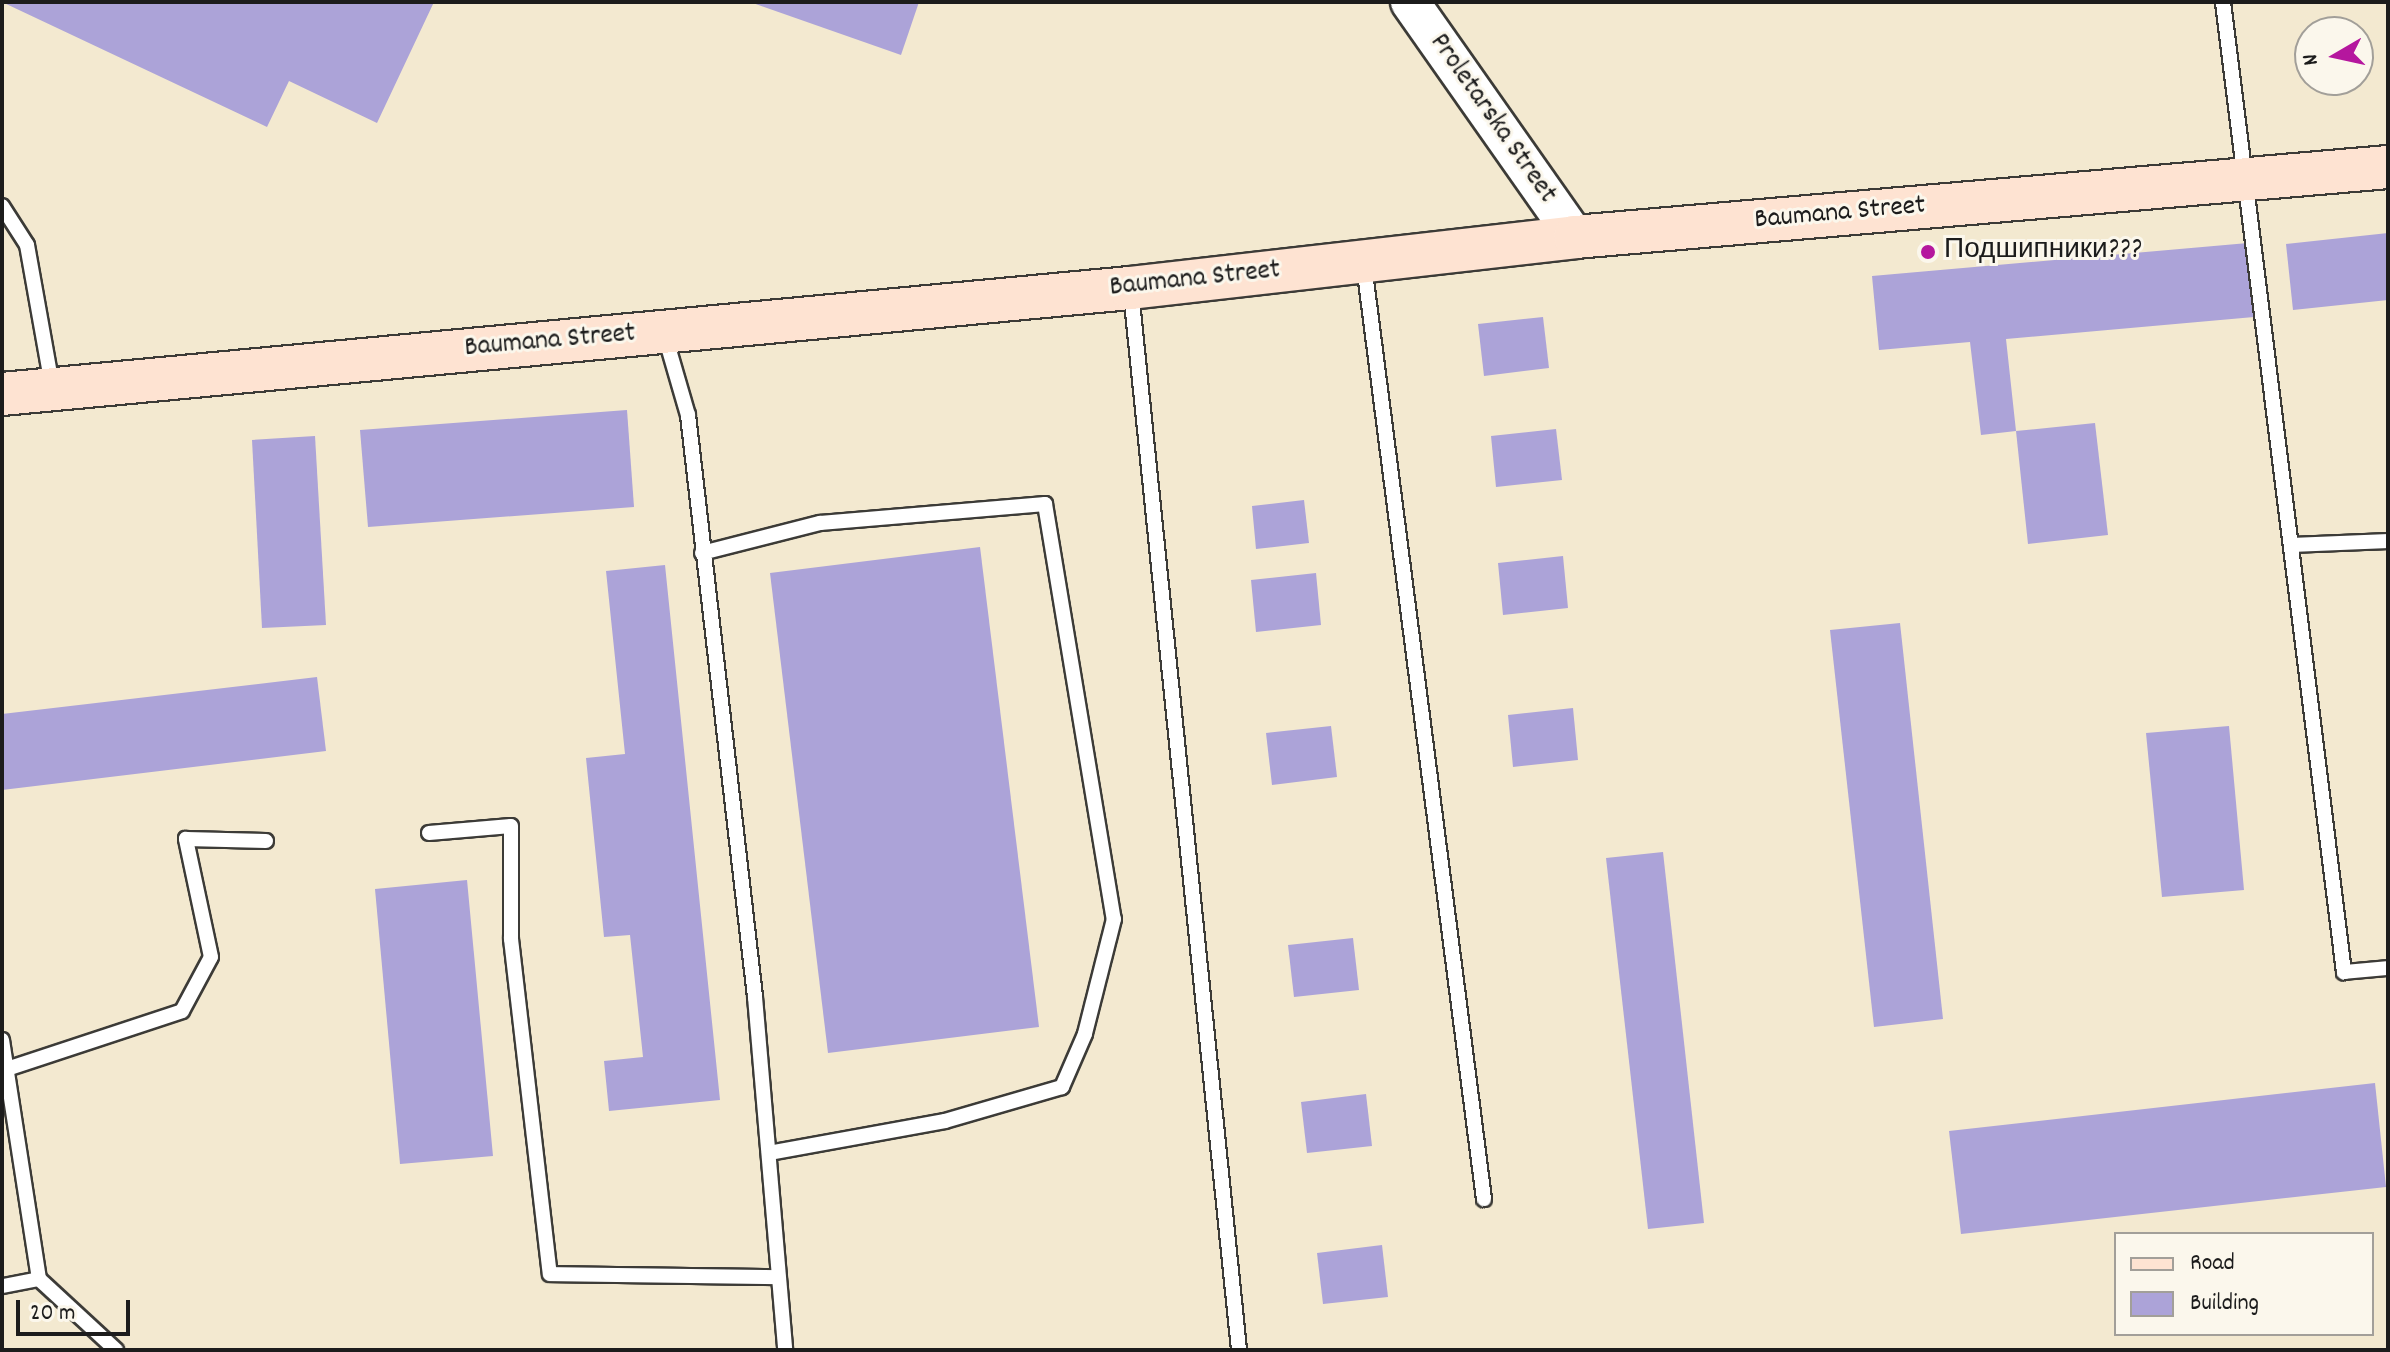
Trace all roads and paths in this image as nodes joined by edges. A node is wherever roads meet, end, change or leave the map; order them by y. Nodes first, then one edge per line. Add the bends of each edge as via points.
1 (1410, 2) edge
2 (2223, 2) edge
3 (2388, 167) edge
4 (2247, 179) junction
5 (2, 206) edge
6 (1575, 237) junction
7 (1364, 261) junction
8 (1130, 288) junction
9 (663, 332) junction
10 (53, 389) junction
11 (2, 394) edge
12 (2388, 541) edge
13 (2292, 545) junction
14 (702, 553) junction
15 (429, 833) dead end
16 (266, 841) dead end
17 (2388, 968) edge
18 (2, 1040) edge
19 (7, 1069) junction
20 (769, 1153) junction
21 (1484, 1199) dead end
22 (776, 1277) junction
23 (39, 1279) junction
24 (2, 1286) edge
25 (116, 1350) edge
26 (785, 1350) edge
27 (1239, 1350) edge

1 - 6 street, Proletarska Street
2 - 4 lane
3 - 4 main road, Baumana Street
4 - 6 main road, Baumana Street
4 - 13 lane
5 - 10 lane via 27,245
6 - 7 main road, Baumana Street
7 - 8 main road, Baumana Street
7 - 21 lane
8 - 9 main road, Baumana Street
8 - 27 lane
9 - 10 main road, Baumana Street
9 - 14 lane via 688,415
10 - 11 main road, Baumana Street
12 - 13 lane
13 - 17 lane via 2344,972
14 - 20 lane via 754,981
14 - 20 lane via 820,523 1045,504 1114,919 1085,1034 1062,1087 945,1121
15 - 22 lane via 511,826 511,939 550,1274
16 - 19 lane via 186,839 211,957 182,1011
18 - 19 lane
19 - 23 lane
20 - 22 lane
22 - 26 lane
23 - 24 lane
23 - 25 lane

